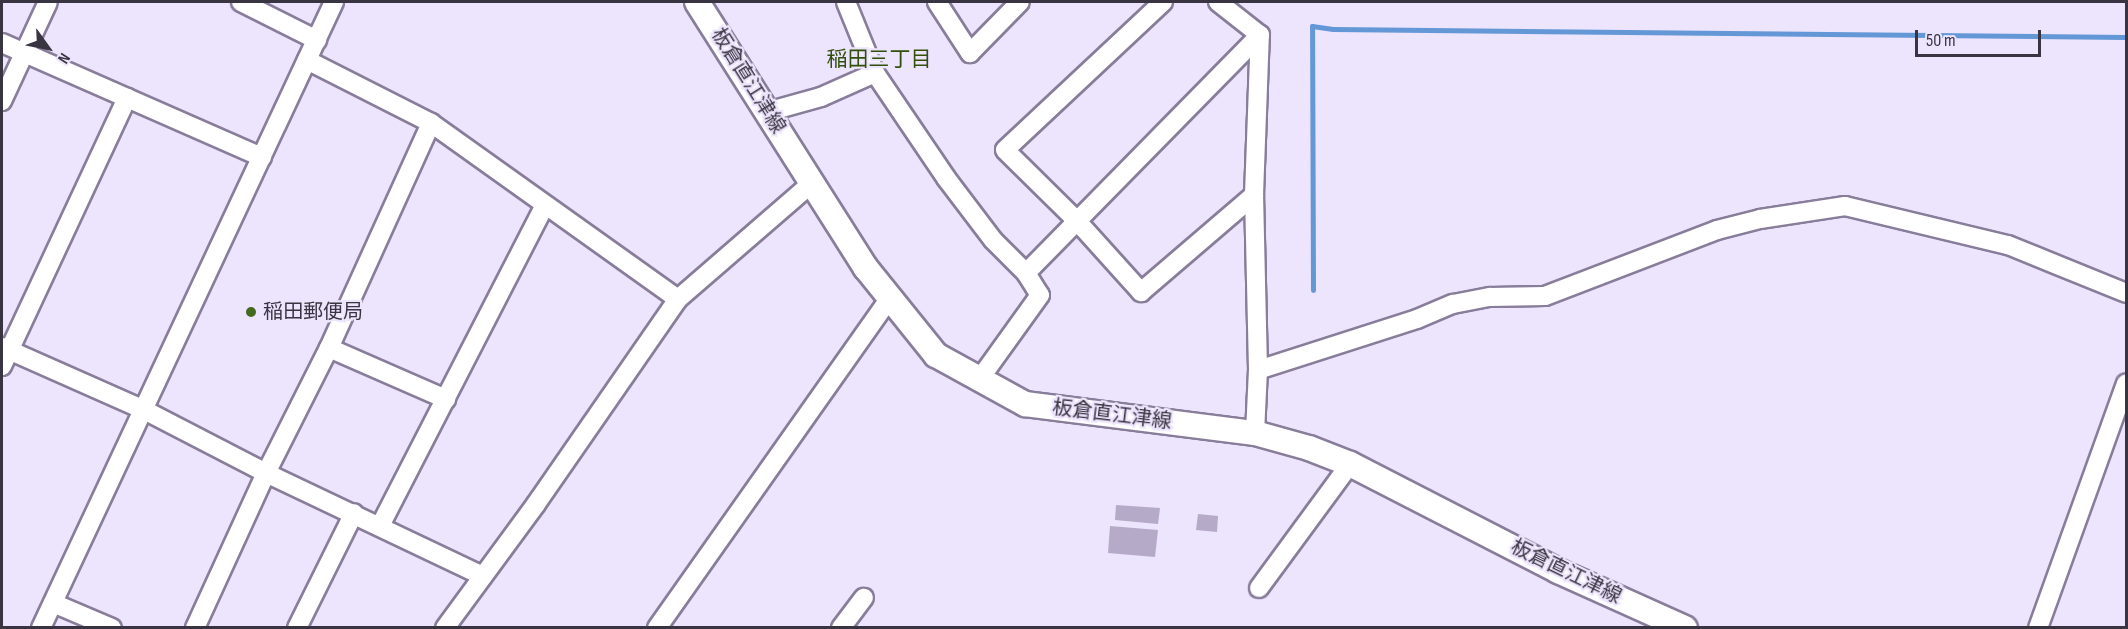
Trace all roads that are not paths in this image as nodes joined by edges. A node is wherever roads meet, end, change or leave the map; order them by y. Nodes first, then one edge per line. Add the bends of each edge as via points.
1 (48, 2) edge
2 (241, 2) edge
3 (334, 2) edge
4 (697, 2) edge
5 (846, 2) edge
6 (937, 2) edge
7 (1020, 2) edge
8 (1163, 2) edge
9 (1218, 2) edge
10 (1260, 35) junction
11 (317, 40) junction
12 (2, 43) edge
13 (24, 54) junction
14 (307, 60) junction
15 (875, 73) junction
16 (127, 98) junction
17 (2, 101) edge
18 (767, 112) junction
19 (431, 123) junction
20 (262, 157) junction
21 (812, 183) junction
22 (1254, 195) junction
23 (545, 205) junction
24 (1077, 221) junction
25 (1026, 273) junction
26 (2127, 293) edge
27 (891, 298) junction
28 (678, 299) junction
29 (329, 348) junction
30 (4, 354) edge
31 (1258, 370) junction
32 (979, 380) junction
33 (2127, 383) edge
34 (446, 399) junction
35 (144, 410) junction
36 (1255, 433) junction
37 (1350, 464) junction
38 (266, 473) junction
39 (354, 513) junction
40 (380, 526) junction
41 (483, 576) junction
42 (1259, 588) dead end
43 (864, 598) dead end
44 (53, 603) junction
45 (41, 627) edge
46 (112, 627) edge
47 (195, 627) edge
48 (297, 627) edge
49 (445, 627) edge
50 (657, 627) edge
51 (841, 627) edge
52 (1685, 627) edge
53 (2038, 627) edge

1 - 13 street
2 - 11 street
3 - 11 street
4 - 18 main road, 板倉直江津線
5 - 15 street
6 - 7 street via 970,53
8 - 24 street via 1005,150
9 - 10 street
10 - 22 street
10 - 24 street
11 - 14 street
12 - 13 street
13 - 16 street
13 - 17 street
14 - 19 street
14 - 20 street
15 - 18 street via 821,97
15 - 25 street via 980,222
16 - 20 street
16 - 30 street
18 - 21 main road, 板倉直江津線
19 - 23 street
19 - 29 street
20 - 35 street
21 - 27 main road, 板倉直江津線 via 866,268
21 - 28 street
22 - 24 street via 1141,292
22 - 31 street
23 - 28 street
23 - 34 street
24 - 25 street
25 - 32 street via 1040,295
26 - 31 street via 2008,245 1845,206 1717,230 1545,296 1490,297 1453,304
27 - 32 main road, 板倉直江津線 via 936,355
27 - 50 street
28 - 41 street
29 - 34 street
29 - 38 street
30 - 35 street
31 - 36 street
32 - 36 main road, 板倉直江津線 via 1025,404
33 - 53 street
34 - 40 street
35 - 38 street
35 - 44 street
36 - 37 main road, 板倉直江津線
37 - 42 street
37 - 52 main road, 板倉直江津線 via 1558,571
38 - 39 street
38 - 47 street
39 - 40 street
39 - 48 street
40 - 41 street
41 - 49 street
43 - 51 street
44 - 45 street
44 - 46 street

